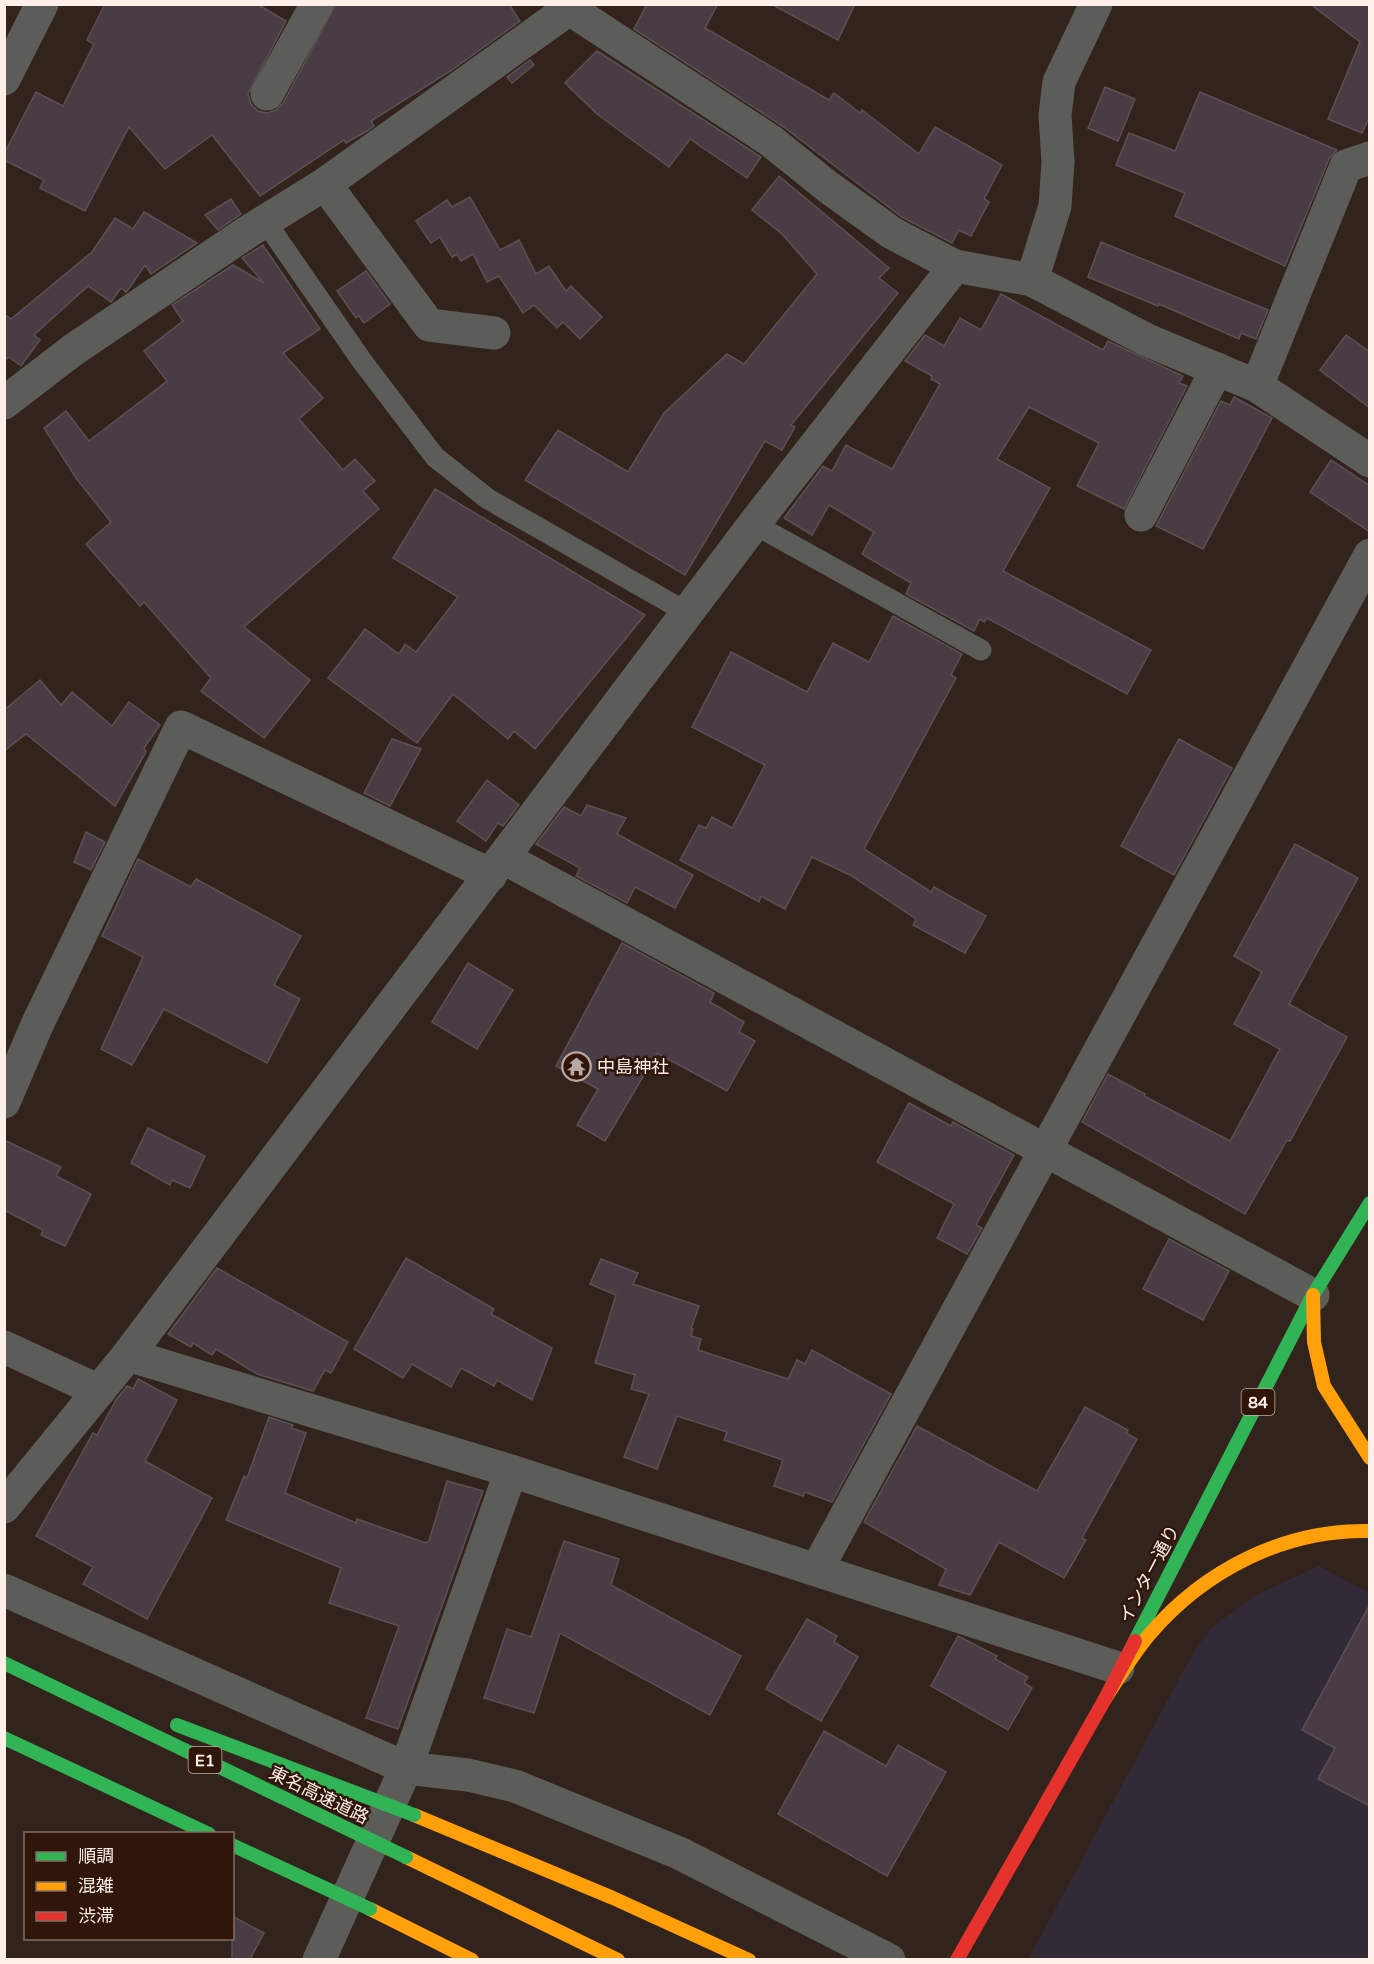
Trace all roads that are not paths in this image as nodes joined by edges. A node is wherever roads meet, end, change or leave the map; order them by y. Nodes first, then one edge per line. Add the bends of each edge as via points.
1 (42, 4) edge
2 (317, 4) edge
3 (1096, 4) edge
4 (569, 6) edge
5 (4, 79) edge
6 (267, 94) dead end
7 (1370, 158) edge
8 (325, 184) junction
9 (265, 221) junction
10 (955, 266) junction
11 (1032, 280) junction
12 (494, 333) dead end
13 (1217, 369) junction
14 (1257, 386) junction
15 (4, 403) edge
16 (1370, 460) edge
17 (1141, 515) dead end
18 (754, 524) junction
19 (1370, 555) edge
20 (688, 613) junction
21 (981, 650) dead end
22 (497, 867) junction
23 (4, 1102) edge
24 (1046, 1151) junction
25 (1370, 1203) edge
26 (1313, 1295) junction
27 (4, 1347) edge
28 (128, 1355) junction
29 (99, 1391) junction
30 (1341, 1414) junction
31 (1370, 1433) edge
32 (1370, 1458) edge
33 (511, 1471) junction
34 (4, 1507) edge
35 (1370, 1531) edge
36 (817, 1569) junction
37 (4, 1590) edge
38 (4, 1662) edge
39 (1118, 1668) junction
40 (1105, 1699) junction
41 (126, 1706) dead end
42 (160, 1719) dead end
43 (4, 1738) edge
44 (406, 1768) junction
45 (207, 1832) edge
46 (234, 1846) edge
47 (320, 1959) edge
48 (472, 1959) edge
49 (618, 1959) edge
50 (749, 1959) edge
51 (889, 1959) edge
52 (957, 1959) edge

1 - 5 street
2 - 6 street
3 - 11 street via 1059,82 1055,206
4 - 8 street
4 - 10 street via 771,141 892,233
7 - 14 street via 1346,166
8 - 9 street
8 - 12 street via 429,325
9 - 15 street via 73,350
9 - 20 lane via 362,361 435,457 488,499
10 - 11 street
10 - 18 street
11 - 13 street via 1147,340
13 - 14 street
13 - 17 street
14 - 16 street
18 - 20 street
18 - 21 lane
19 - 24 street
20 - 22 street
22 - 23 street via 181,727 37,1025
22 - 24 street
22 - 28 street
24 - 26 street
24 - 36 street
25 - 26 main road, インター通り / 84
26 - 30 main road via 1314,1342 1324,1386
26 - 39 main road, インター通り / 84
27 - 29 street
28 - 29 street
28 - 33 street
29 - 34 street
30 - 31 lane
30 - 32 main road
33 - 36 street
33 - 44 street
35 - 40 main road via 1346,1528 1292,1539 1238,1563 1176,1607 1150,1634
36 - 39 street
37 - 44 street
38 - 41 main road, bridge
38 - 49 main road, 東名高速道路 / E1, bridge
39 - 40 main road, インター通り / 84
40 - 52 main road, インター通り / 84
42 - 50 main road, bridge via 414,1815
43 - 45 main road
44 - 47 street
44 - 51 street via 468,1774 515,1785 680,1853
46 - 48 main road, bridge

